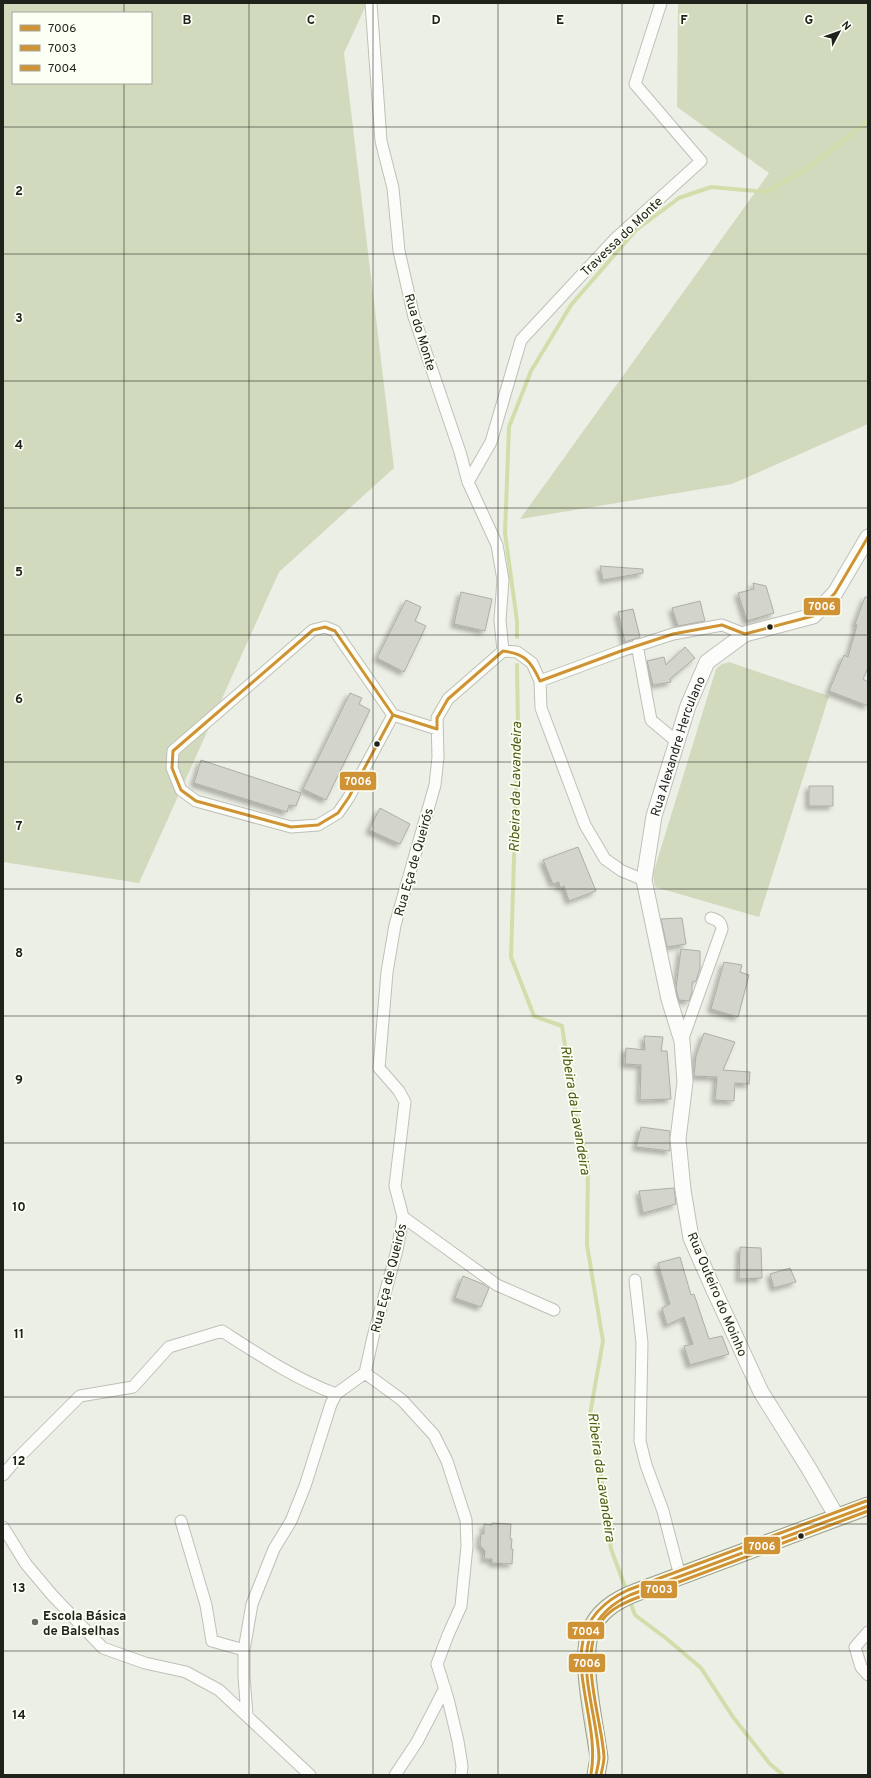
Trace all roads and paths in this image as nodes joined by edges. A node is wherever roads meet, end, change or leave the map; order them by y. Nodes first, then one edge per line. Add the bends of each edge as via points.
1 (371, 3) edge
2 (661, 3) edge
3 (468, 482) junction
4 (868, 537) edge
5 (745, 634) junction
6 (637, 645) junction
7 (503, 651) junction
8 (540, 681) junction
9 (393, 715) junction
10 (437, 729) junction
11 (676, 742) junction
12 (644, 880) junction
13 (711, 918) dead end
14 (682, 1041) junction
15 (403, 1217) junction
16 (635, 1280) dead end
17 (554, 1310) dead end
18 (365, 1373) junction
19 (336, 1394) junction
20 (3, 1476) edge
21 (868, 1506) edge
22 (837, 1517) junction
23 (181, 1521) dead end
24 (3, 1527) edge
25 (680, 1576) junction
26 (868, 1632) edge
27 (244, 1650) junction
28 (868, 1675) edge
29 (444, 1688) junction
30 (247, 1716) junction
31 (310, 1775) edge
32 (395, 1775) edge
33 (461, 1775) edge
34 (596, 1775) edge

1 - 3 street, Rua do Monte via 382,141 393,188 399,251 414,317
2 - 3 street, Travessa do Monte via 635,84 701,161 616,238 521,340 491,442
3 - 7 street, Rua do Monte via 497,545 503,580 500,620
4 - 5 street, Rua Alexandre Herculano via 835,593 813,616
5 - 6 street via 722,625 673,634
5 - 11 street, Rua Alexandre Herculano via 707,662
6 - 8 street
6 - 11 street via 650,720
7 - 8 street via 517,652 532,663
7 - 10 street, Rua Eça de Queirós via 448,699 437,718
8 - 12 street via 541,708 585,825 605,859 622,871
9 - 9 street via 335,631 325,627 313,630 173,751 172,768 181,790 196,801 291,827 318,825 338,813 349,797
9 - 10 street
10 - 15 street, Rua Eça de Queirós via 435,785 395,925 387,972 379,1052 379,1068 405,1102 395,1186
11 - 12 street, Rua Alexandre Herculano via 654,816
12 - 14 street, Rua Alexandre Herculano via 669,999
13 - 14 street, Rua Outeiro do Moinho via 721,924 722,929
14 - 22 street, Rua Outeiro do Moinho via 685,1082 678,1140 692,1238 761,1392
15 - 17 street via 498,1285
15 - 18 street, Rua Eça de Queirós
16 - 25 street via 642,1343 640,1440 663,1511
18 - 19 street
18 - 29 street via 402,1400 434,1435 447,1461 466,1520 467,1546 460,1606 437,1664
19 - 20 street via 274,1364 222,1331 169,1347 133,1387 80,1396
19 - 27 street via 291,1521 274,1549 252,1604
21 - 22 main road
22 - 25 main road
23 - 27 street via 206,1605 212,1641
24 - 30 street via 26,1564 102,1648 145,1663 186,1672 219,1690
25 - 34 main road via 620,1598 600,1614 591,1630 586,1653 599,1758
26 - 28 street via 855,1648 861,1667
27 - 30 street
29 - 32 street via 417,1742
29 - 33 street via 458,1741
30 - 31 street

